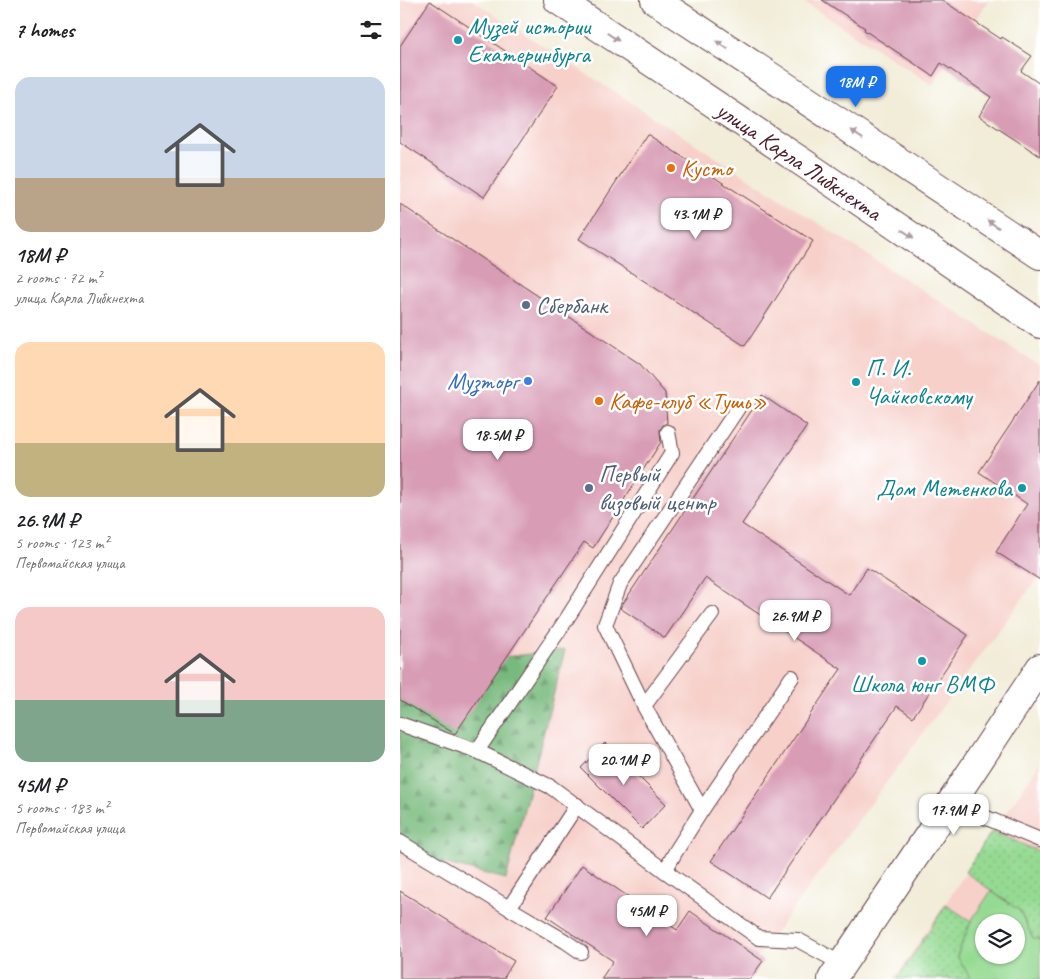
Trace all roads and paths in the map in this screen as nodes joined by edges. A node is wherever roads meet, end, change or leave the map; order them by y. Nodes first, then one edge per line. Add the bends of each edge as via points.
1 (558, 0) edge
2 (655, 0) edge
3 (1040, 255) edge
4 (1040, 324) edge
5 (738, 408) dead end
6 (668, 432) dead end
7 (712, 614) dead end
8 (1040, 668) edge
9 (792, 677) dead end
10 (644, 706) junction
11 (400, 724) edge
12 (477, 751) junction
13 (954, 798) junction
14 (577, 805) junction
15 (702, 810) junction
16 (1040, 840) edge
17 (400, 842) edge
18 (665, 871) junction
19 (509, 908) junction
20 (581, 952) dead end
21 (837, 971) edge

1 -> 4 main road, улица Карла Либкнехта
3 -> 2 main road
5 - 10 lane via 620,584 605,625
6 - 12 lane via 672,453 566,620
7 - 10 lane
8 - 13 main road
9 - 15 lane
10 - 15 lane
11 - 12 lane
12 - 14 lane via 551,787
13 - 16 lane via 982,816
13 - 21 main road
14 - 18 lane
14 - 19 lane
15 - 18 lane
17 - 19 lane
18 - 21 lane via 759,938 798,940
19 - 20 lane

